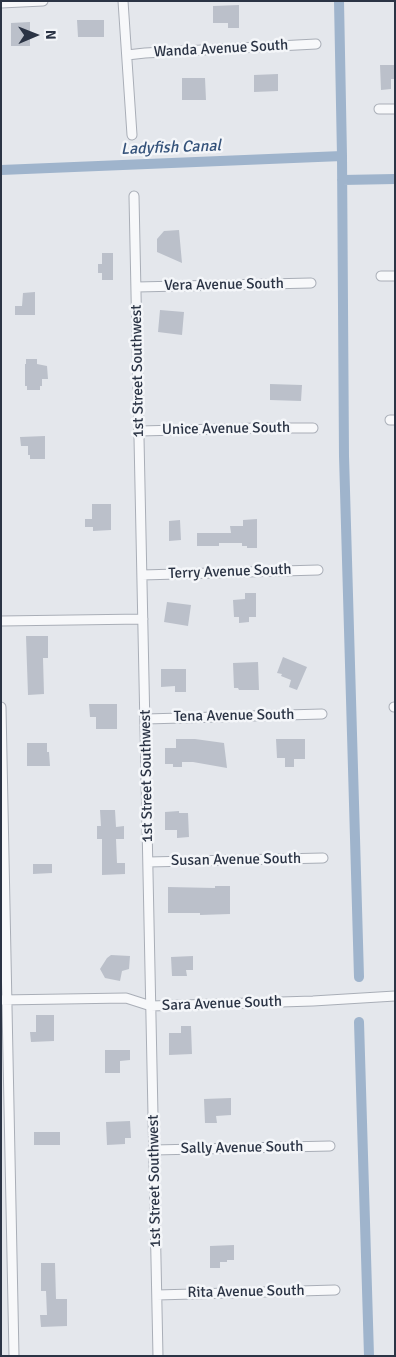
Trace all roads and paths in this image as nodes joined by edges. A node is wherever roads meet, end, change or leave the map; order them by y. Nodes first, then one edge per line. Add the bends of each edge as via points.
1 (43, 1) edge
2 (124, 1) edge
3 (1, 3) edge
4 (316, 44) dead end
5 (127, 55) junction
6 (379, 109) dead end
7 (395, 109) edge
8 (132, 136) dead end
9 (134, 196) dead end
10 (381, 276) dead end
11 (395, 276) edge
12 (311, 283) dead end
13 (137, 287) junction
14 (313, 428) dead end
15 (140, 431) junction
16 (318, 570) dead end
17 (142, 575) junction
18 (143, 619) junction
19 (1, 621) edge
20 (1, 707) edge
21 (322, 714) dead end
22 (146, 719) junction
23 (324, 858) dead end
24 (148, 862) junction
25 (395, 996) edge
26 (4, 1000) edge
27 (151, 1006) junction
28 (330, 1146) dead end
29 (154, 1150) junction
30 (335, 1290) dead end
31 (157, 1295) junction
32 (14, 1356) edge
33 (158, 1356) edge

1 - 3 street
2 - 5 street
4 - 5 street, Wanda Avenue South
5 - 8 street
6 - 7 street
9 - 13 street, 1st Street Southwest
10 - 11 street
12 - 13 street, Vera Avenue South
13 - 15 street, 1st Street Southwest
14 - 15 street, Unice Avenue South
15 - 17 street, 1st Street Southwest
16 - 17 street, Terry Avenue South
17 - 18 street, 1st Street Southwest
18 - 19 street
18 - 22 street, 1st Street Southwest
20 - 26 street
21 - 22 street, Tena Avenue South
22 - 24 street, 1st Street Southwest
23 - 24 street, Susan Avenue South
24 - 27 street, 1st Street Southwest
25 - 27 street, Sara Avenue South
26 - 27 street, Sara Avenue South via 126,998
26 - 32 street
27 - 29 street, 1st Street Southwest
28 - 29 street, Sally Avenue South
29 - 31 street, 1st Street Southwest
30 - 31 street, Rita Avenue South
31 - 33 street, 1st Street Southwest

